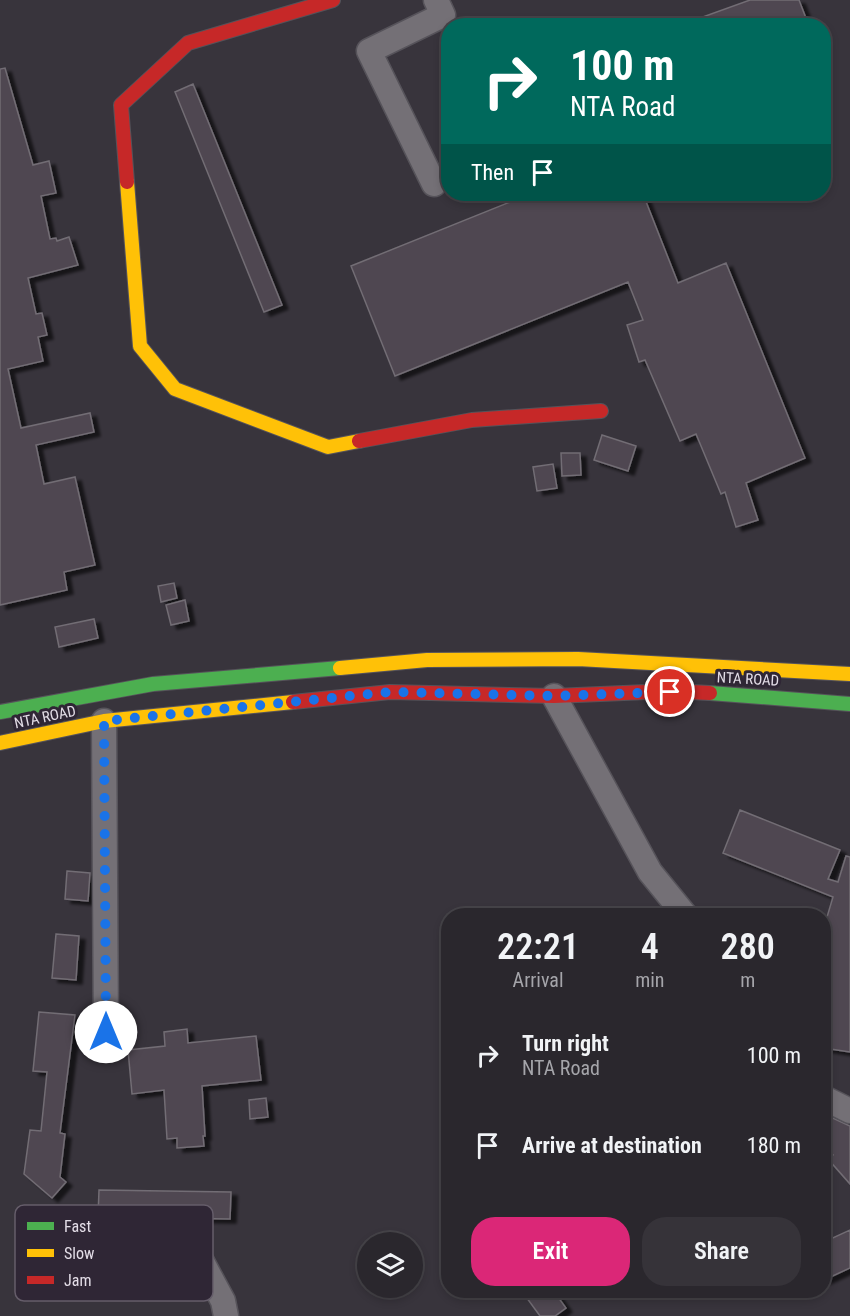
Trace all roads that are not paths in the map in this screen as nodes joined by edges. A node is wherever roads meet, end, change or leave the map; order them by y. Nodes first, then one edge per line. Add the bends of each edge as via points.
1 (333, 0) edge
2 (436, 0) edge
3 (434, 184) dead end
4 (602, 411) dead end
5 (850, 674) edge
6 (554, 696) junction
7 (850, 704) edge
8 (0, 712) edge
9 (104, 721) junction
10 (0, 743) edge
11 (679, 908) edge
12 (106, 1032) dead end
13 (831, 1102) edge
14 (850, 1111) edge
15 (213, 1282) edge
16 (226, 1316) edge

1 - 4 main road via 188,43 121,105 140,346 176,389 328,447 472,420
2 - 3 street via 443,15 369,51
5 - 8 main road, NTA ROAD via 578,659 427,660 153,684
6 - 7 main road, NTA ROAD via 670,692
6 - 9 main road, NTA ROAD via 390,692
6 - 11 street via 650,872
9 - 10 main road, NTA ROAD
9 - 12 street
13 - 14 street
15 - 16 street

